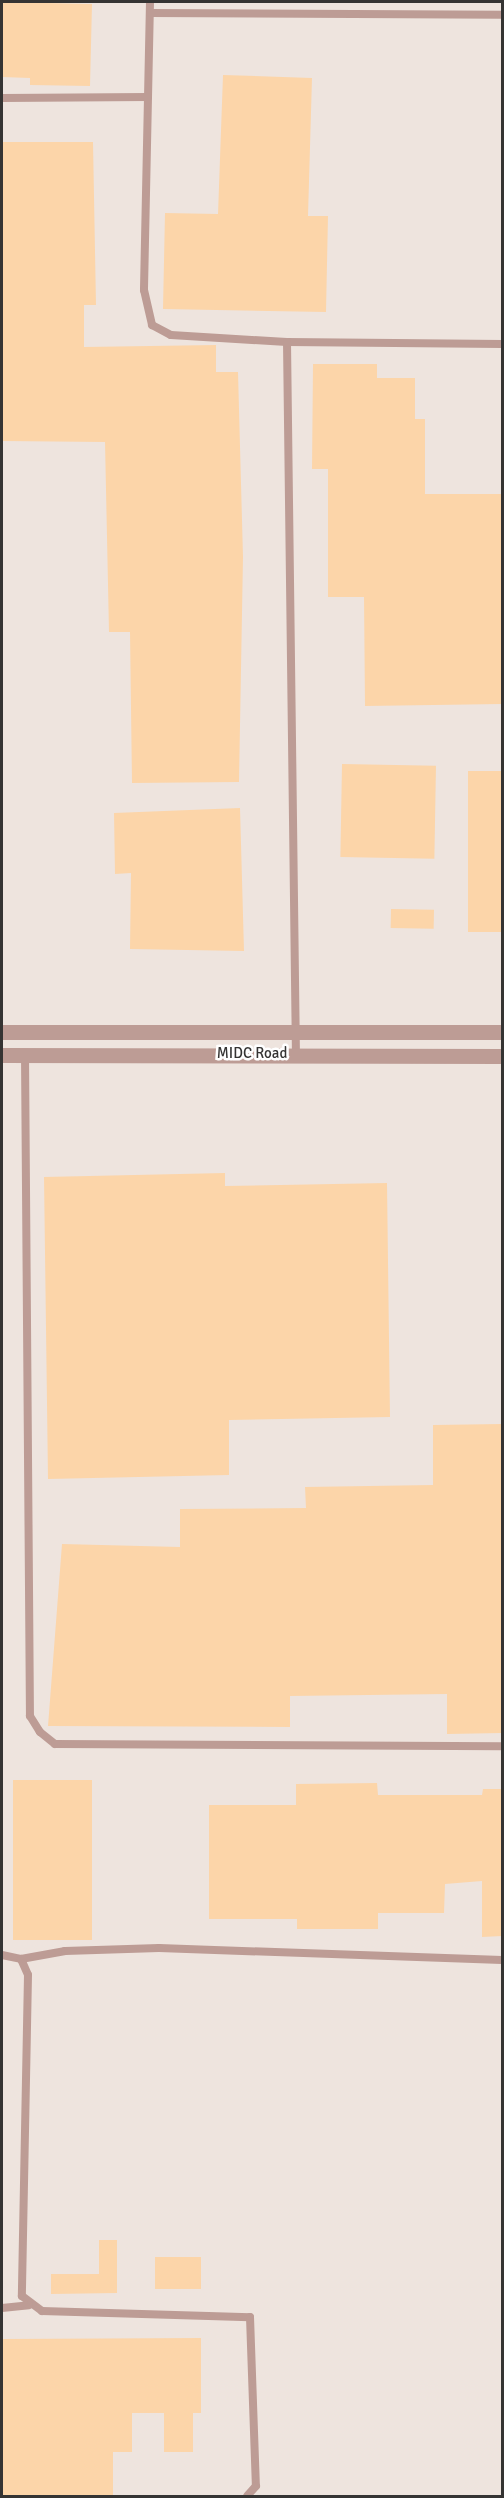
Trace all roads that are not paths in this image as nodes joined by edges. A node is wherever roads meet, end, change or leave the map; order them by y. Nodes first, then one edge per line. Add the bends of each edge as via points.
1 (150, 2) edge
2 (150, 13) junction
3 (502, 15) edge
4 (148, 97) junction
5 (2, 98) edge
6 (287, 342) junction
7 (502, 344) edge
8 (2, 1032) edge
9 (296, 1032) junction
10 (502, 1032) edge
11 (296, 1054) junction
12 (2, 1055) edge
13 (25, 1055) junction
14 (502, 1056) edge
15 (502, 1746) edge
16 (2, 1955) edge
17 (21, 1959) junction
18 (502, 1960) edge
19 (28, 2305) junction
20 (2, 2308) edge
21 (251, 2496) edge

1 - 2 lane
2 - 3 lane
2 - 4 lane
4 - 5 lane
4 - 6 lane via 144,290 152,325 171,335
6 - 7 lane
6 - 9 lane
8 - 9 street, MIDC Road
9 - 10 street, MIDC Road
9 - 11 lane
11 - 13 street, MIDC Road
11 - 14 street, MIDC Road
12 - 13 street, MIDC Road
13 - 15 lane via 30,1716 40,1732 55,1744
16 - 17 lane
17 - 18 lane via 65,1951 159,1948
17 - 19 lane via 28,1975 22,2296
19 - 20 lane
19 - 21 lane via 42,2311 250,2317 255,2324

